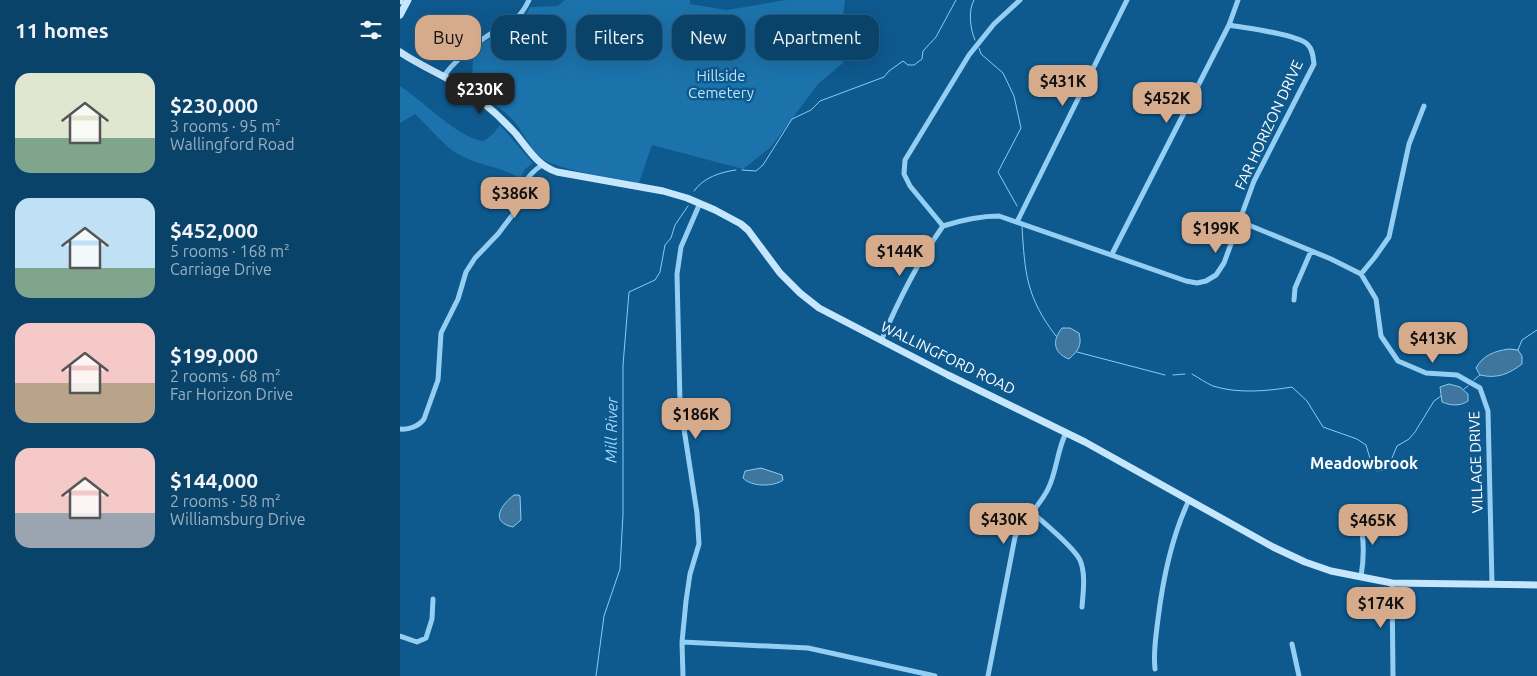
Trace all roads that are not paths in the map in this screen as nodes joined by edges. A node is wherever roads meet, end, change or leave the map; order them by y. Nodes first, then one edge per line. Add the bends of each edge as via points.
1 (408, 0) edge
2 (529, 0) edge
3 (1020, 0) edge
4 (1127, 0) edge
5 (1238, 0) edge
6 (400, 15) edge
7 (1229, 25) junction
8 (400, 52) edge
9 (443, 77) junction
10 (1424, 106) dead end
11 (542, 165) junction
12 (700, 203) junction
13 (1239, 221) junction
14 (1017, 222) junction
15 (943, 226) junction
16 (1311, 250) junction
17 (1112, 254) junction
18 (1361, 274) junction
19 (1294, 300) dead end
20 (881, 340) junction
21 (400, 429) edge
22 (1066, 433) junction
23 (1189, 500) junction
24 (1033, 513) junction
25 (1358, 518) dead end
26 (1361, 577) junction
27 (1392, 583) junction
28 (1492, 584) junction
29 (1537, 585) edge
30 (433, 599) dead end
31 (1082, 607) dead end
32 (400, 636) edge
33 (682, 642) junction
34 (1292, 644) dead end
35 (1155, 670) dead end
36 (683, 676) edge
37 (935, 676) edge
38 (988, 676) edge
39 (1299, 676) edge
40 (1393, 676) edge

1 - 6 street
2 - 9 street via 519,18 483,39
3 - 15 street via 968,55 905,160 904,174 910,186
4 - 14 street
5 - 7 street
7 - 13 street, FAR HORIZON DRIVE via 1304,42 1312,50 1314,64 1254,181
7 - 17 street
8 - 9 street, WALLINGFORD ROAD
9 - 11 street, WALLINGFORD ROAD via 499,117
10 - 18 street via 1409,144 1389,237
11 - 12 street, WALLINGFORD ROAD via 557,172 663,191
11 - 21 street via 521,188 517,209 466,272 456,304 441,333 438,380 422,423
12 - 20 street, WALLINGFORD ROAD via 748,230 780,273 813,304
12 - 33 street via 681,247 677,274 680,403 699,544 690,574
13 - 16 street
13 - 17 street, FAR HORIZON DRIVE via 1224,262 1216,275 1206,281 1186,281
14 - 15 street, FAR HORIZON DRIVE via 1000,216 984,216
14 - 17 street, FAR HORIZON DRIVE
15 - 20 street via 922,256
16 - 18 street
16 - 19 street via 1295,288
18 - 28 street, VILLAGE DRIVE via 1376,299 1381,336 1398,362 1426,373 1457,375 1480,388 1488,411
20 - 22 street, WALLINGFORD ROAD
22 - 23 street, WALLINGFORD ROAD
22 - 24 street via 1050,485
23 - 26 street, WALLINGFORD ROAD via 1304,562
23 - 35 street via 1176,528 1164,576 1153,656
24 - 31 street via 1080,560
24 - 38 street via 1022,524 1016,537
25 - 26 street via 1362,529
26 - 27 street, WALLINGFORD ROAD
27 - 28 street, WALLINGFORD ROAD
27 - 40 street
28 - 29 street, WALLINGFORD ROAD
30 - 32 street via 432,619 426,638 417,642
33 - 36 street
33 - 37 street via 808,648
34 - 39 street

